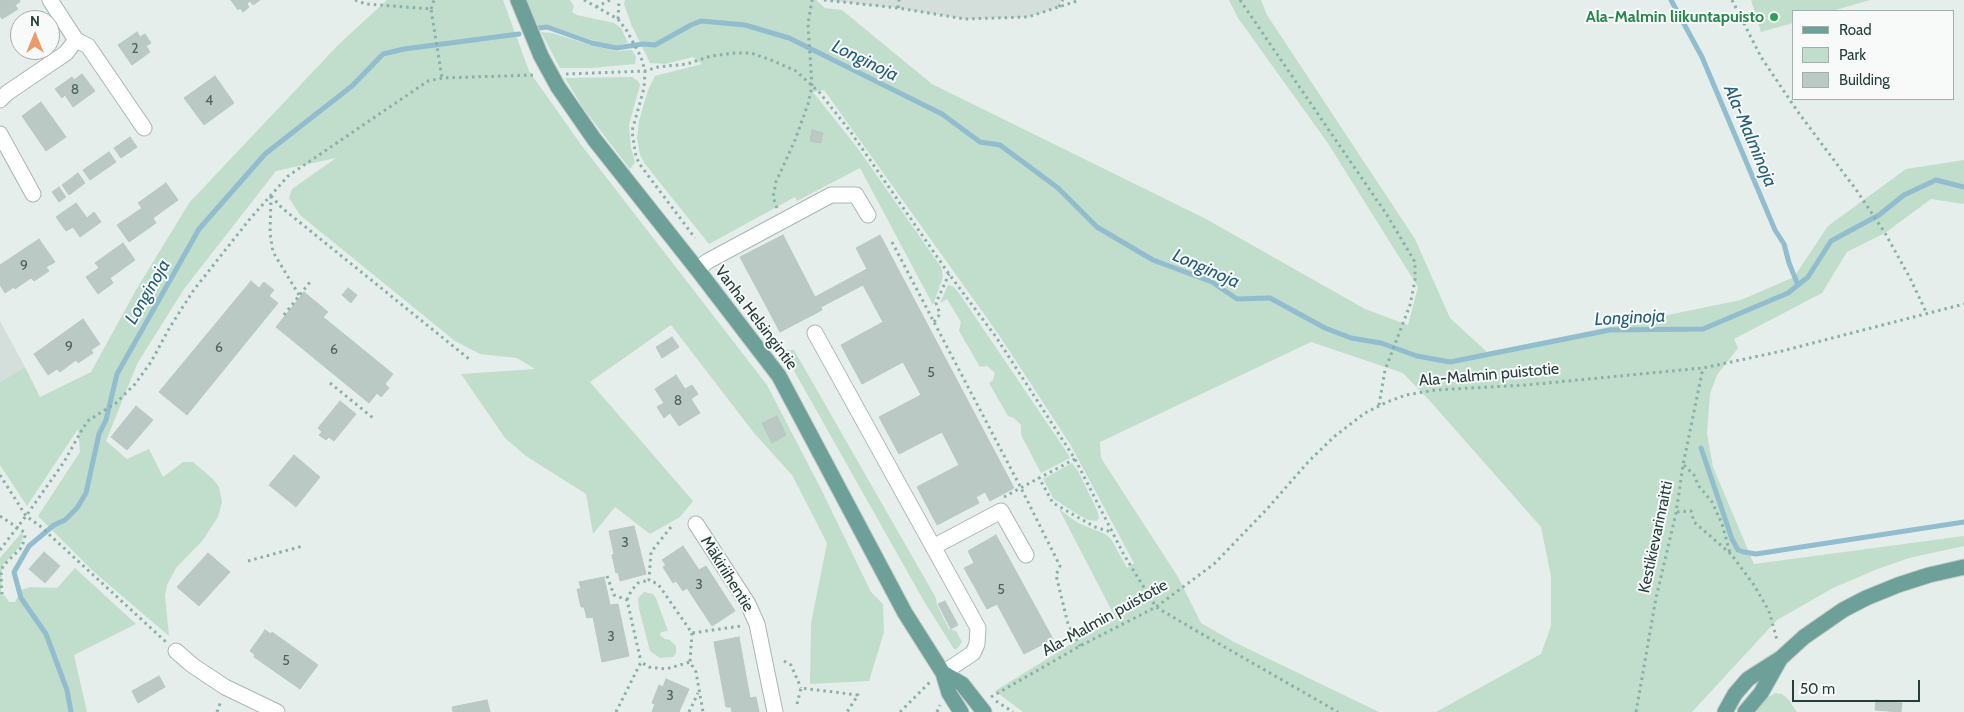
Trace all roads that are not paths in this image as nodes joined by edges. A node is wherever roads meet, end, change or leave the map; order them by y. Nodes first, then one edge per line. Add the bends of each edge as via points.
1 (50, 0) edge
2 (518, 0) edge
3 (76, 40) junction
4 (0, 100) edge
5 (144, 128) dead end
6 (0, 134) edge
7 (32, 194) dead end
8 (868, 215) dead end
9 (703, 265) junction
10 (815, 333) dead end
11 (696, 524) dead end
12 (933, 547) junction
13 (1026, 554) dead end
14 (1964, 567) edge
15 (176, 651) road end
16 (1781, 658) junction
17 (943, 673) junction
18 (277, 712) edge
19 (775, 712) edge
20 (961, 712) edge
21 (984, 712) edge
22 (1726, 712) edge
23 (1745, 712) edge

1 - 3 street
2 - 9 main road, Vanha Helsingintie, bridge via 540,56 558,87 600,147
3 - 4 street via 66,53
3 - 5 street via 88,46
6 - 7 street
8 - 9 street via 856,196 831,195
9 - 17 main road, Vanha Helsingintie via 779,376 905,614
10 - 12 street
11 - 19 street, Mäkiriihentie via 758,624
12 - 13 street via 1002,511
12 - 17 street via 978,628 973,653
14 - 16 main road via 1929,575 1866,598 1824,622
15 - 18 street via 225,687
16 - 22 main road via 1748,680 1735,694
16 - 23 main road via 1761,693
17 - 20 main road, Vanha Helsingintie via 949,692
17 - 21 main road, Vanha Helsingintie via 962,684

